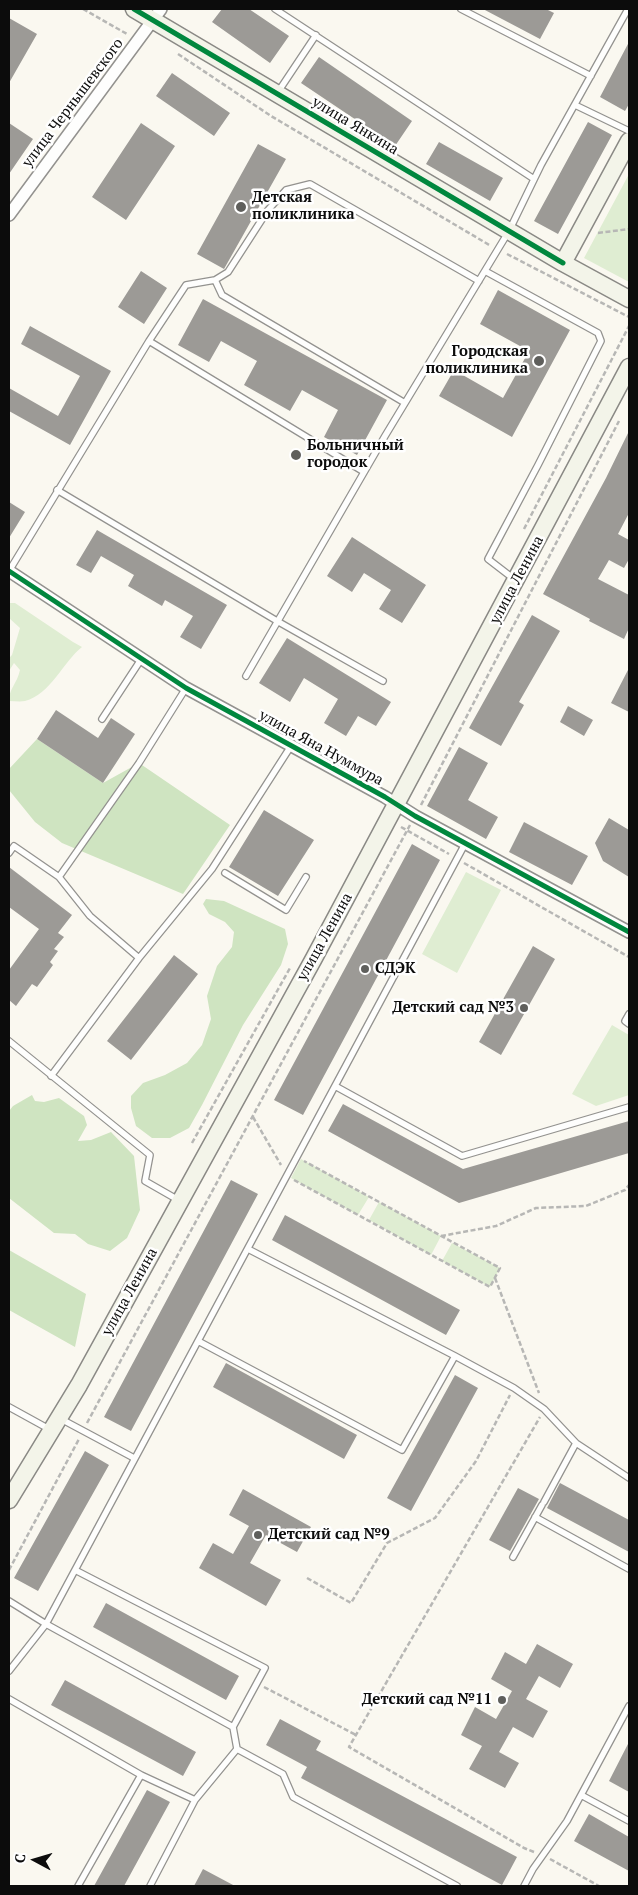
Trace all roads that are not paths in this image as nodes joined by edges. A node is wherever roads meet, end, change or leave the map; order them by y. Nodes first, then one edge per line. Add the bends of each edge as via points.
1 (134, 9) edge
2 (275, 9) edge
3 (461, 9) edge
4 (628, 9) edge
5 (153, 20) edge
6 (316, 36) junction
7 (591, 76) junction
8 (277, 94) junction
9 (575, 105) junction
10 (629, 131) edge
11 (629, 141) edge
12 (534, 179) junction
13 (9, 214) edge
14 (509, 232) junction
15 (563, 264) junction
16 (485, 271) junction
17 (215, 280) junction
18 (479, 281) junction
19 (629, 299) edge
20 (149, 341) junction
21 (629, 367) edge
22 (405, 403) junction
23 (364, 472) junction
24 (58, 490) junction
25 (9, 571) edge
26 (516, 581) junction
27 (278, 621) junction
28 (142, 658) junction
29 (246, 676) dead end
30 (383, 681) dead end
31 (186, 688) junction
32 (102, 719) dead end
33 (291, 746) junction
34 (397, 805) junction
35 (466, 842) junction
36 (9, 853) edge
37 (225, 873) dead end
38 (59, 877) junction
39 (306, 878) dead end
40 (629, 932) edge
41 (139, 958) junction
42 (629, 1014) edge
43 (629, 1024) edge
44 (9, 1041) edge
45 (51, 1076) junction
46 (335, 1086) junction
47 (629, 1107) edge
48 (180, 1201) junction
49 (248, 1248) junction
50 (198, 1341) junction
51 (455, 1356) junction
52 (9, 1406) edge
53 (55, 1424) junction
54 (576, 1443) junction
55 (134, 1458) junction
56 (629, 1478) edge
57 (9, 1500) edge
58 (536, 1516) junction
59 (513, 1557) dead end
60 (629, 1569) edge
61 (75, 1570) junction
62 (9, 1601) edge
63 (46, 1624) junction
64 (9, 1671) edge
65 (9, 1699) edge
66 (629, 1706) edge
67 (233, 1726) junction
68 (236, 1749) junction
69 (141, 1775) junction
70 (581, 1796) junction
71 (195, 1800) junction
72 (629, 1821) edge
73 (78, 1886) edge
74 (150, 1886) edge
75 (457, 1886) edge
76 (524, 1886) edge

1 - 5 main road, улица Янкина
2 - 6 lane
3 - 7 lane
4 - 7 lane
5 - 8 main road, улица Янкина
5 - 13 street, улица Чернышевского
6 - 8 lane
6 - 12 lane
7 - 9 lane
8 - 14 main road, улица Янкина
9 - 10 lane
9 - 12 lane
11 - 15 main road
12 - 14 lane
14 - 15 main road, улица Янкина
14 - 16 lane
15 - 19 main road, улица Янкина
16 - 18 lane
16 - 26 lane via 598,333 601,341 488,559
17 - 18 lane via 228,272 268,210 286,190 310,184
17 - 20 lane via 186,285
17 - 22 lane via 222,295
18 - 22 lane
20 - 23 lane
20 - 24 lane
21 - 26 main road, улица Ленина
22 - 23 lane
23 - 27 lane
24 - 25 lane
24 - 27 lane
25 - 28 street, улица Яна Нуммура
26 - 34 main road, улица Ленина
27 - 29 lane
27 - 30 lane
28 - 31 street, улица Яна Нуммура
28 - 32 lane
31 - 33 street, улица Яна Нуммура
31 - 38 lane
33 - 34 street, улица Яна Нуммура
33 - 41 lane via 212,869
34 - 35 street, улица Яна Нуммура
34 - 48 main road, улица Ленина
35 - 40 street, улица Яна Нуммура
35 - 46 lane
36 - 38 lane via 14,846
37 - 39 lane via 286,910
38 - 41 lane via 90,916
41 - 45 lane
42 - 43 lane via 625,1021
44 - 45 lane
45 - 48 lane via 150,1155 145,1181
46 - 47 lane via 462,1156
46 - 49 lane
48 - 53 main road, улица Ленина
49 - 50 lane
49 - 51 lane
50 - 51 lane via 402,1450
50 - 55 lane
51 - 54 lane via 514,1388 544,1409
52 - 53 lane
53 - 55 lane via 83,1431
53 - 57 main road, улица Ленина
54 - 56 lane
54 - 58 lane
55 - 61 lane
58 - 59 lane
58 - 60 lane
61 - 63 lane
61 - 67 lane via 264,1668
62 - 63 lane
63 - 64 lane
63 - 67 lane
65 - 69 lane
66 - 70 lane
67 - 68 lane
68 - 71 lane
68 - 75 lane via 282,1774 293,1797
69 - 71 lane
69 - 73 lane
70 - 72 lane
70 - 76 lane
71 - 74 lane

